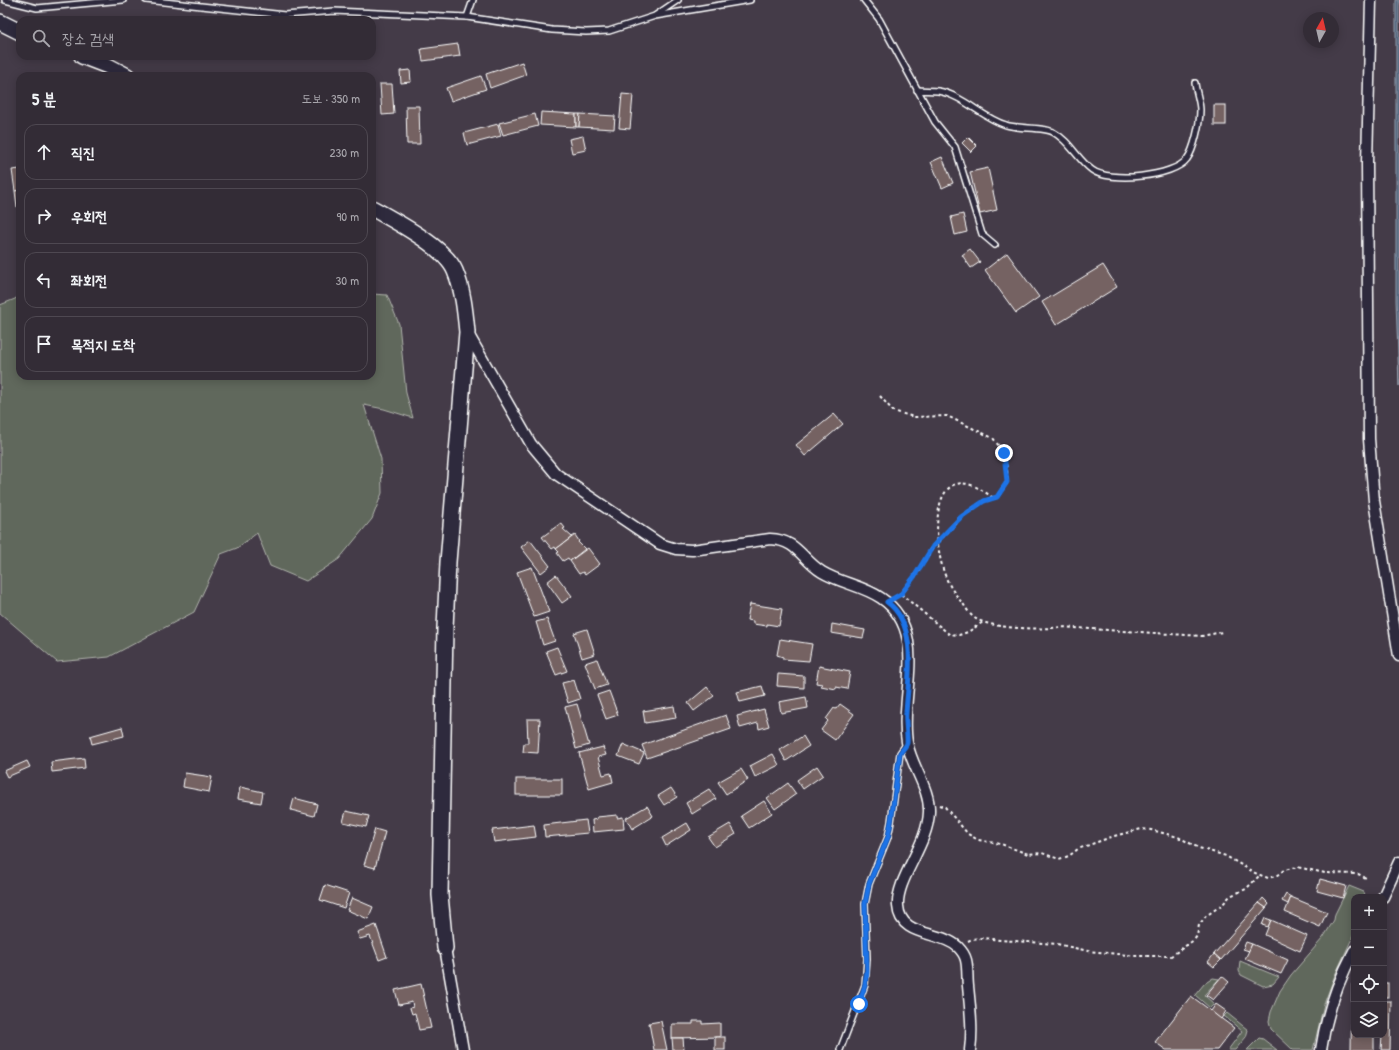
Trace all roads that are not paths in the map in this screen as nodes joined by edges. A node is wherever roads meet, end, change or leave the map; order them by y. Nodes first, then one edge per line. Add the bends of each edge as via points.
1 (5, 0) edge
2 (123, 0) edge
3 (146, 0) edge
4 (473, 0) edge
5 (678, 0) edge
6 (750, 0) edge
7 (864, 0) edge
8 (1371, 0) edge
9 (467, 16) junction
10 (655, 16) junction
11 (0, 22) edge
12 (16, 30) edge
13 (92, 60) edge
14 (119, 72) edge
15 (1195, 83) dead end
16 (917, 90) junction
17 (376, 210) edge
18 (995, 246) dead end
19 (467, 332) junction
20 (1399, 656) edge
21 (907, 743) junction
22 (1399, 862) edge
23 (1384, 894) edge
24 (445, 948) joint
25 (1351, 957) edge
26 (463, 1050) edge
27 (840, 1050) edge
28 (970, 1050) edge
29 (1321, 1050) edge

1 - 2 lane via 37,8
3 - 9 lane via 286,15 334,11
4 - 9 lane
5 - 10 lane
6 - 10 lane
7 - 16 lane via 879,19
8 - 20 street via 1367,163 1369,439 1374,502
9 - 10 lane via 552,30 586,32 609,31
11 - 12 street
13 - 14 street
15 - 16 lane via 1200,110 1192,151 1186,161 1168,170 1133,178 1110,177 1092,171 1069,143 1052,131 1005,125 960,99 939,91
16 - 18 lane via 935,122 955,147 982,234
17 - 19 street via 405,227 442,254 454,270 462,296
19 - 21 street via 531,444 546,464 556,474 660,544 692,550 770,539 780,540 791,544 822,572 887,602 899,618 907,635 910,650
19 - 24 street via 446,606 440,895
21 - 27 lane via 900,753 888,837 869,884 865,904 865,985
21 - 28 street via 929,811 926,831 900,895 900,916 914,930 942,937 959,947 966,959
22 - 23 street
24 - 26 street
25 - 29 street via 1341,975 1325,1022

